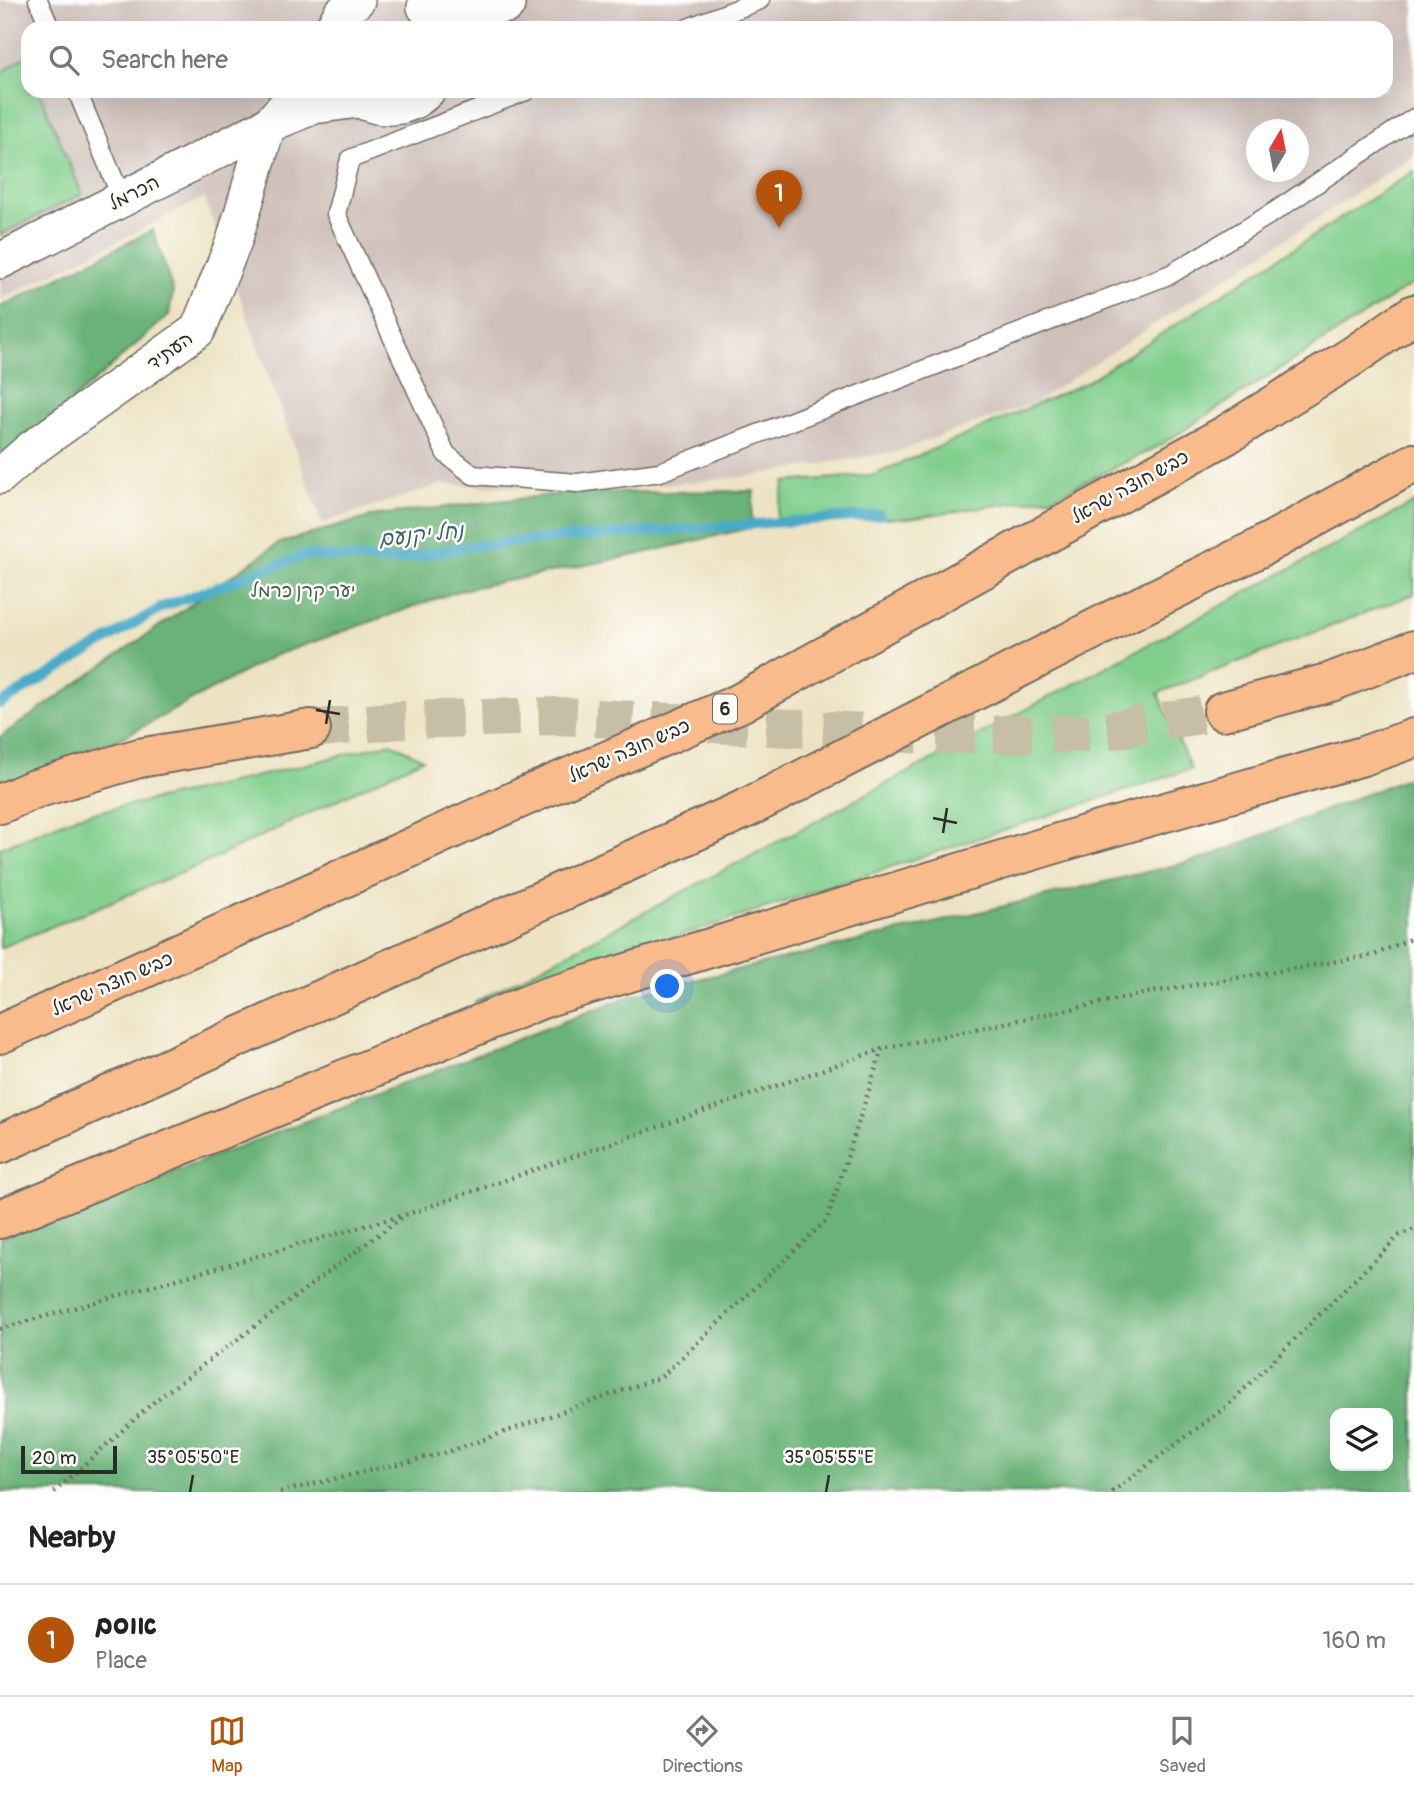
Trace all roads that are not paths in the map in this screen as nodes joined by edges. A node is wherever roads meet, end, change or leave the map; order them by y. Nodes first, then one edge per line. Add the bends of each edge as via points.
1 (38, 0) edge
2 (358, 0) edge
3 (760, 0) edge
4 (511, 3) edge
5 (426, 12) edge
6 (47, 21) edge
7 (337, 21) edge
8 (489, 21) edge
9 (706, 21) edge
10 (79, 98) edge
11 (293, 98) edge
12 (344, 98) edge
13 (357, 98) edge
14 (416, 98) edge
15 (508, 98) edge
16 (1414, 118) edge
17 (268, 125) junction
18 (122, 199) junction
19 (0, 261) edge
20 (1414, 314) edge
21 (1414, 463) edge
22 (0, 475) edge
23 (1414, 650) edge
24 (1223, 711) tunnel mouth
25 (311, 729) tunnel mouth
26 (1414, 738) edge
27 (0, 804) edge
28 (0, 1034) edge
29 (0, 1144) edge
30 (0, 1219) edge

1 - 6 lane
2 - 7 street
3 - 9 lane
4 - 5 street
4 - 8 street
10 - 18 lane
11 - 17 street, הכרמל
12 - 17 street, הכרמל
13 - 14 street, הכרמל via 377,107 397,107
15 - 16 lane via 350,159 336,214 446,454 474,475 578,483 660,472 1171,274
17 - 18 street, הכרמל
17 - 22 street, העתיד via 234,241 198,330
18 - 19 street, הכרמל
20 - 28 highway, כביש חוצה ישראל / 6 via 1226,435 740,703
21 - 29 highway via 1257,549 747,808
23 - 24 highway via 1331,682
25 - 27 highway via 139,758
26 - 30 highway via 544,998

